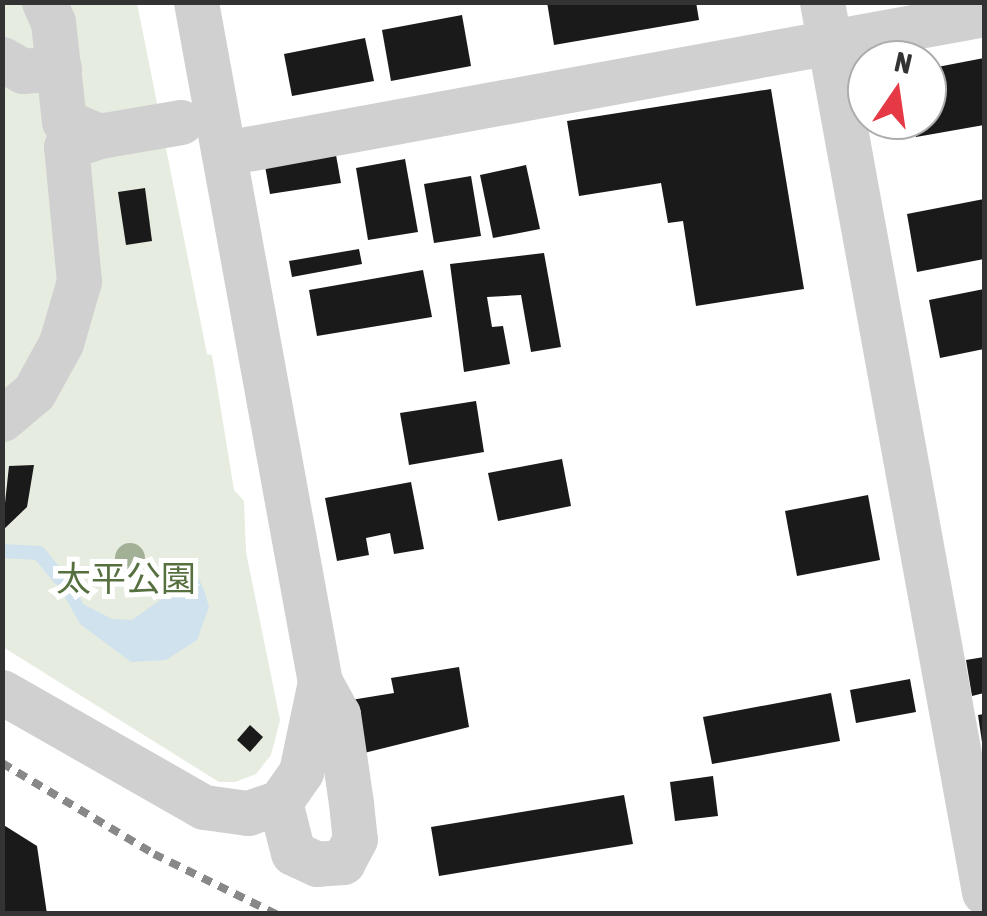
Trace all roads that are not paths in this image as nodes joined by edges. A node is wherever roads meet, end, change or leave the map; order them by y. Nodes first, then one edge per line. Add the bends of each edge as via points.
1 (44, 2) edge
2 (196, 2) edge
3 (984, 14) edge
4 (826, 23) edge
5 (2, 60) edge
6 (58, 68) junction
7 (181, 122) dead end
8 (99, 136) junction
9 (225, 153) junction
10 (2, 419) edge
11 (320, 682) junction
12 (2, 692) edge
13 (280, 802) junction
14 (204, 807) junction
15 (293, 853) junction
16 (984, 892) edge

1 - 6 street
2 - 9 street
3 - 4 street
4 - 9 street
4 - 16 street
5 - 6 street via 23,71
6 - 8 street via 64,121
7 - 8 street
8 - 10 street via 66,147 79,282 60,343 34,392
9 - 11 street
11 - 13 street via 301,772
11 - 15 street via 338,714 355,839 343,862 317,864
12 - 14 street
13 - 14 street via 248,813
13 - 15 street
14 - 15 street

